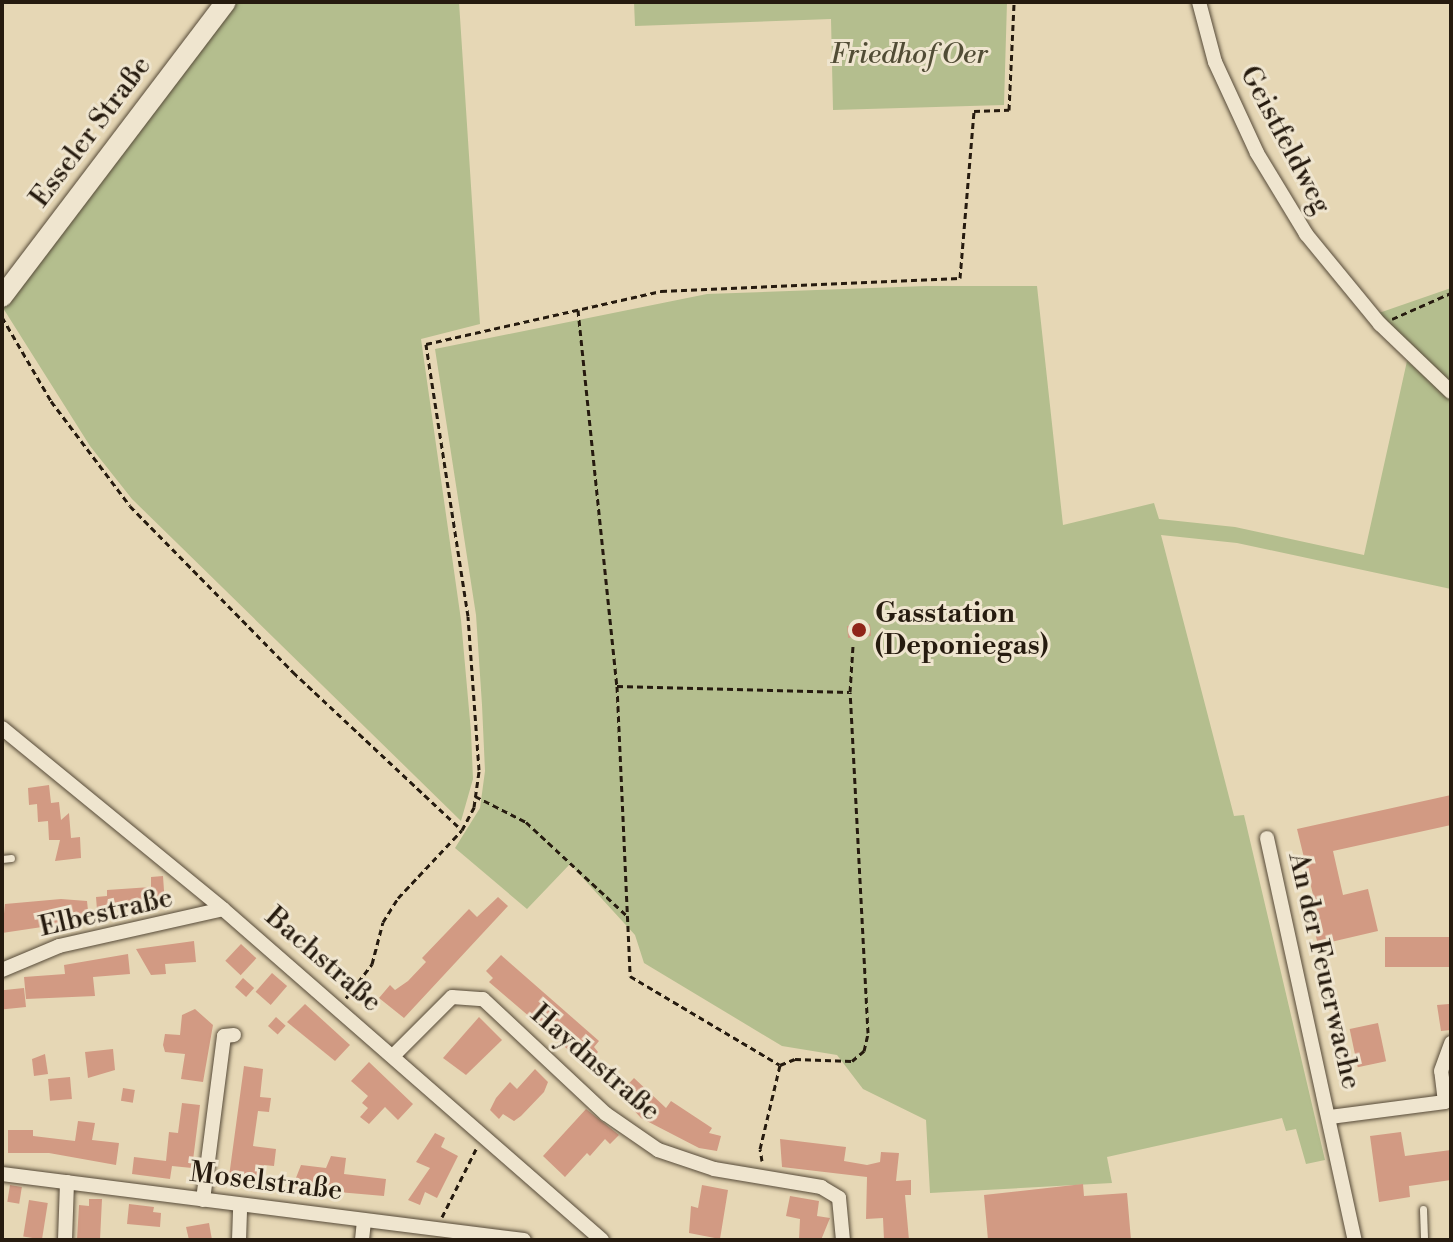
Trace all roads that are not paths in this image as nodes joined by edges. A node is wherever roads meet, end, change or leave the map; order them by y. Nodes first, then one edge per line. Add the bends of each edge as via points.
1 (226, 2) edge
2 (1199, 2) edge
3 (2, 297) edge
4 (1451, 392) edge
5 (2, 728) edge
6 (1267, 838) dead end
7 (223, 909) junction
8 (2, 970) edge
9 (234, 1035) dead end
10 (1451, 1043) edge
11 (394, 1055) junction
12 (1448, 1104) edge
13 (1330, 1117) junction
14 (2, 1174) edge
15 (67, 1182) junction
16 (203, 1200) junction
17 (240, 1205) junction
18 (1423, 1209) dead end
19 (364, 1221) junction
20 (65, 1240) edge
21 (239, 1240) edge
22 (362, 1240) edge
23 (524, 1240) edge
24 (602, 1240) edge
25 (843, 1240) edge
26 (1355, 1240) edge
27 (1424, 1240) edge

1 - 3 main road, Esseler Straße
2 - 4 street, Geistfeldweg via 1215,62 1257,153 1306,234 1380,324
5 - 7 street, Bachstraße
6 - 13 street, An der Feuerwache
7 - 8 street, Elbestraße via 59,946
7 - 11 street, Bachstraße
9 - 16 street via 224,1036
10 - 12 street, An der Feuerwache via 1441,1071
11 - 24 street, Bachstraße
11 - 25 street, Haydnstraße via 452,997 483,999 606,1114 658,1150 821,1187 839,1198
12 - 13 street, An der Feuerwache
13 - 26 street, An der Feuerwache
14 - 15 street, Moselstraße
15 - 16 street, Moselstraße
15 - 20 street
16 - 17 street, Moselstraße
17 - 19 street, Moselstraße
17 - 21 street
18 - 27 lane
19 - 22 street
19 - 23 street, Moselstraße

